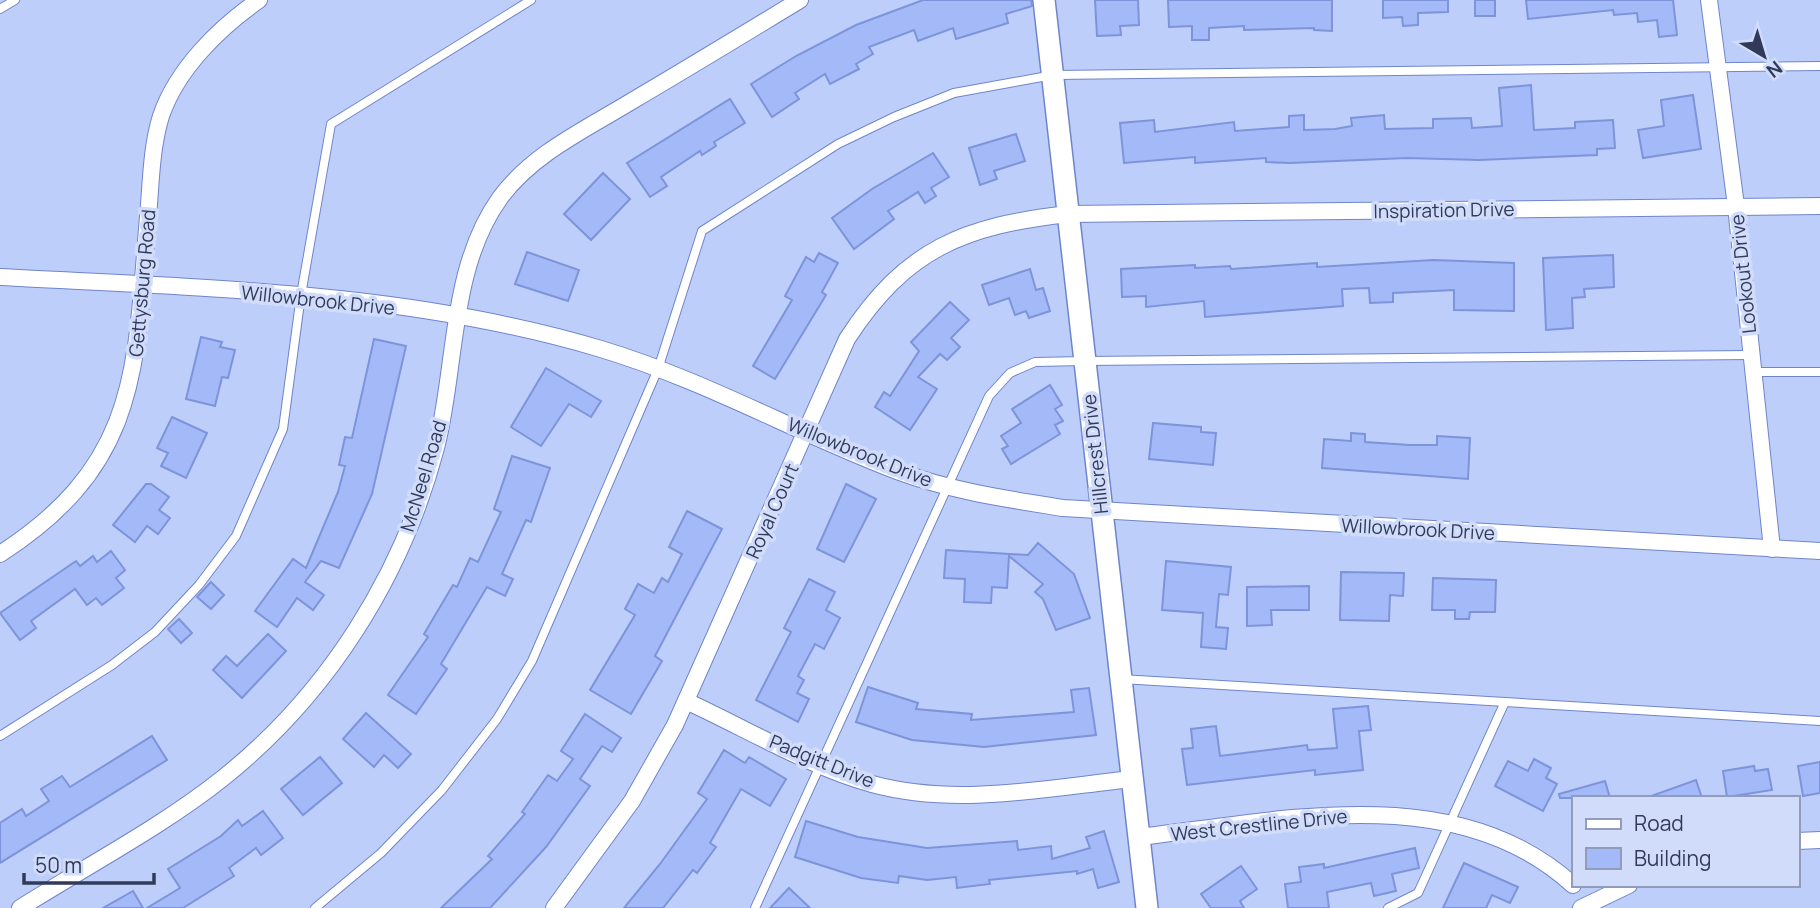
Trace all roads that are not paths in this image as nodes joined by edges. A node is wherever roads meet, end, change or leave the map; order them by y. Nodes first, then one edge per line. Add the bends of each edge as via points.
1 (15, 0) edge
2 (259, 0) edge
3 (531, 0) edge
4 (800, 0) edge
5 (1044, 0) edge
6 (1709, 0) edge
7 (0, 9) edge
8 (1820, 66) edge
9 (1718, 67) junction
10 (1053, 75) junction
11 (1736, 206) junction
12 (1820, 206) edge
13 (1068, 214) junction
14 (0, 277) edge
15 (142, 285) junction
16 (301, 295) junction
17 (459, 318) junction
18 (1752, 355) junction
19 (1085, 360) junction
20 (658, 369) junction
21 (1753, 372) junction
22 (1820, 372) edge
23 (807, 432) junction
24 (945, 486) junction
25 (1102, 510) junction
26 (1772, 549) junction
27 (1820, 551) edge
28 (0, 554) edge
29 (1121, 679) junction
30 (687, 701) junction
31 (1504, 704) junction
32 (1820, 721) edge
33 (0, 736) edge
34 (820, 764) junction
35 (1132, 779) junction
36 (1450, 824) junction
37 (1139, 837) junction
38 (1820, 840) edge
39 (1799, 841) edge
40 (1572, 884) edge
41 (1575, 887) edge
42 (1625, 887) edge
43 (1590, 906) edge
44 (20, 908) edge
45 (315, 908) edge
46 (554, 908) edge
47 (755, 908) edge
48 (1147, 908) edge
49 (1388, 908) edge

1 - 7 lane
2 - 15 street, Gettysburg Road via 219,32 188,67 161,117
3 - 16 lane via 331,124
4 - 17 street, McNeel Road via 551,150 524,171 499,200 480,233
5 - 10 street, Hillcrest Drive
6 - 9 street, Lookout Drive
8 - 9 lane
9 - 10 lane
9 - 11 street, Lookout Drive
10 - 13 street, Hillcrest Drive
10 - 20 lane via 954,93 894,117 838,144 702,231
11 - 12 street, Inspiration Drive
11 - 13 street, Inspiration Drive
11 - 18 street, Lookout Drive
13 - 19 street, Hillcrest Drive
13 - 23 street, Royal Court via 973,230 902,273 866,310 847,339
14 - 15 street, Willowbrook Drive
15 - 16 street, Willowbrook Drive
15 - 28 street, Gettysburg Road via 137,356 112,434 72,497 46,523
16 - 17 street, Willowbrook Drive
16 - 33 lane via 283,429 236,536 155,632
17 - 20 street, Willowbrook Drive via 601,349
17 - 44 street, McNeel Road via 436,447 413,518 375,601 342,652 268,738 222,778
18 - 19 lane
18 - 21 street, Lookout Drive
19 - 24 lane via 1035,362 1010,373 989,397
19 - 25 street, Hillcrest Drive
20 - 23 street, Willowbrook Drive
20 - 45 lane via 532,661 497,719 442,790 381,853
21 - 22 lane
21 - 26 street, Lookout Drive
23 - 24 street, Willowbrook Drive via 897,471
23 - 30 street, Royal Court
24 - 25 street, Willowbrook Drive via 990,497
24 - 34 lane
25 - 26 street, Willowbrook Drive
25 - 29 street, Hillcrest Drive
26 - 27 street, Willowbrook Drive
29 - 31 lane
29 - 35 street, Hillcrest Drive
30 - 34 street, Padgitt Drive
30 - 46 street, Royal Court via 632,801
31 - 32 lane
31 - 36 lane
34 - 35 street, Padgitt Drive via 871,784 945,794
34 - 47 lane
35 - 37 street, Hillcrest Drive
36 - 37 street, West Crestline Drive via 1407,816 1331,815
36 - 40 street, West Crestline Drive via 1499,839
36 - 49 lane via 1418,893
37 - 48 street, Hillcrest Drive
38 - 39 street
41 - 43 street, West Crestline Drive
42 - 43 street

